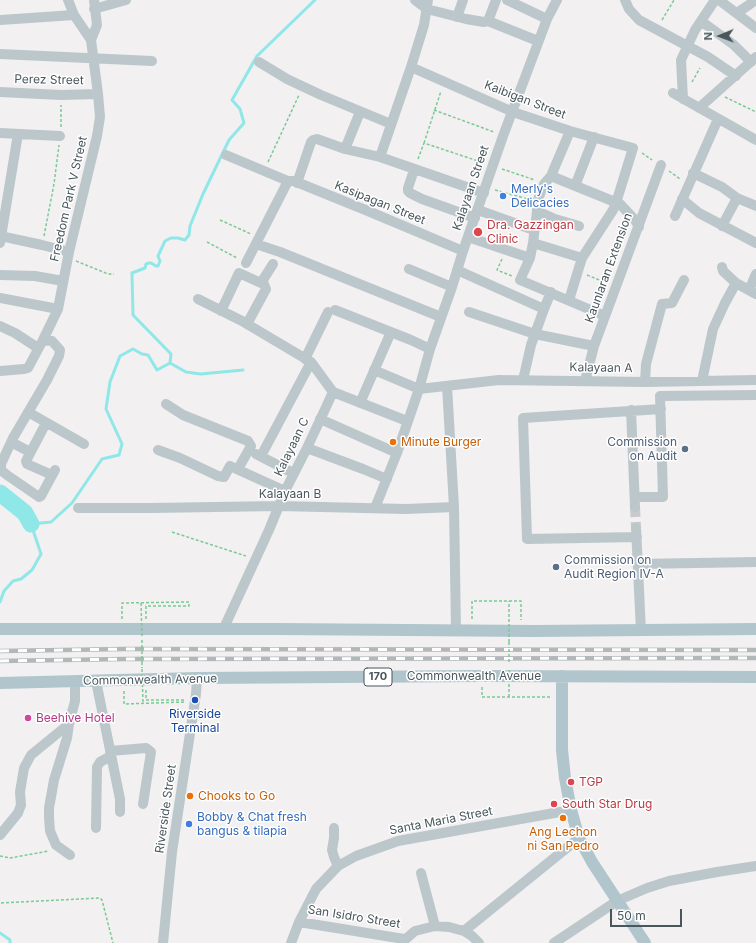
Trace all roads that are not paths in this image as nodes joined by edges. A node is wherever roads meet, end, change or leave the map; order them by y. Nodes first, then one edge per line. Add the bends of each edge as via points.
1 (68, 0) edge
2 (126, 0) edge
3 (415, 0) edge
4 (463, 0) edge
5 (496, 0) edge
6 (507, 0) edge
7 (557, 0) edge
8 (625, 0) edge
9 (715, 0) edge
10 (719, 0) edge
11 (756, 0) edge
12 (94, 4) edge
13 (428, 4) edge
14 (737, 13) junction
15 (74, 15) junction
16 (457, 17) junction
17 (547, 19) junction
18 (0, 20) edge
19 (488, 21) junction
20 (701, 21) junction
21 (756, 28) edge
22 (91, 40) junction
23 (538, 41) junction
24 (687, 46) junction
25 (0, 54) edge
26 (94, 59) junction
27 (754, 60) edge
28 (152, 61) dead end
29 (259, 62) dead end
30 (412, 67) junction
31 (736, 76) junction
32 (0, 92) edge
33 (672, 92) dead end
34 (98, 94) junction
35 (683, 99) junction
36 (699, 108) junction
37 (360, 112) junction
38 (513, 112) junction
39 (718, 119) junction
40 (391, 124) junction
41 (570, 131) junction
42 (0, 133) edge
43 (18, 134) junction
44 (60, 136) road end
45 (594, 137) junction
46 (756, 140) edge
47 (345, 149) junction
48 (226, 155) dead end
49 (380, 158) junction
50 (661, 165) dead end
51 (414, 170) junction
52 (694, 173) junction
53 (551, 176) junction
54 (292, 182) junction
55 (575, 186) junction
56 (485, 190) junction
57 (737, 198) junction
58 (682, 200) junction
59 (616, 203) junction
60 (537, 206) junction
61 (756, 206) edge
62 (476, 214) junction
63 (675, 216) dead end
64 (579, 226) dead end
65 (722, 226) junction
66 (638, 227) junction
67 (534, 230) junction
68 (468, 237) junction
69 (0, 238) edge
70 (257, 241) junction
71 (533, 243) junction
72 (756, 243) edge
73 (463, 251) junction
74 (69, 255) junction
75 (530, 258) junction
76 (582, 258) junction
77 (246, 263) road end
78 (273, 264) dead end
79 (722, 267) dead end
80 (409, 269) dead end
81 (457, 270) junction
82 (756, 274) edge
83 (0, 275) edge
84 (684, 280) dead end
85 (63, 281) junction
86 (261, 283) junction
87 (736, 283) junction
88 (452, 287) junction
89 (551, 292) junction
90 (752, 292) edge
91 (0, 298) edge
92 (198, 299) dead end
93 (569, 300) junction
94 (544, 308) junction
95 (58, 309) junction
96 (221, 311) junction
97 (469, 312) dead end
98 (606, 316) junction
99 (441, 317) junction
100 (247, 324) junction
101 (0, 326) edge
102 (391, 332) junction
103 (535, 334) junction
104 (41, 344) junction
105 (594, 346) junction
106 (430, 349) junction
107 (308, 360) junction
108 (374, 370) junction
109 (2, 371) edge
110 (523, 380) junction
111 (756, 380) edge
112 (585, 381) junction
113 (702, 381) junction
114 (645, 382) junction
115 (447, 386) junction
116 (419, 389) junction
117 (333, 392) junction
118 (756, 395) edge
119 (360, 403) junction
120 (166, 404) dead end
121 (661, 409) junction
122 (631, 410) junction
123 (28, 412) junction
124 (320, 420) junction
125 (407, 421) junction
126 (46, 423) junction
127 (11, 442) junction
128 (84, 444) dead end
129 (307, 448) junction
130 (158, 450) dead end
131 (249, 450) junction
132 (30, 452) junction
133 (397, 453) junction
134 (260, 456) junction
135 (238, 469) junction
136 (293, 473) junction
137 (386, 479) junction
138 (285, 491) junction
139 (279, 506) junction
140 (454, 507) junction
141 (78, 508) dead end
142 (375, 508) junction
143 (756, 562) edge
144 (638, 564) junction
145 (756, 629) edge
146 (0, 630) edge
147 (223, 630) junction
148 (456, 631) junction
149 (641, 631) junction
150 (562, 676) junction
151 (756, 677) edge
152 (197, 678) junction
153 (96, 681) junction
154 (0, 682) edge
155 (75, 682) junction
156 (69, 724) junction
157 (111, 753) junction
158 (143, 804) dead end
159 (572, 810) junction
160 (120, 812) dead end
161 (96, 828) dead end
162 (334, 828) dead end
163 (0, 835) edge
164 (579, 838) junction
165 (70, 855) dead end
166 (338, 866) junction
167 (756, 866) edge
168 (421, 873) dead end
169 (617, 902) junction
170 (299, 922) junction
171 (436, 926) junction
172 (464, 930) junction
173 (402, 941) edge
174 (163, 943) edge
175 (291, 943) edge
176 (479, 943) edge
177 (554, 943) edge
178 (645, 943) edge

1 - 15 street
2 - 12 street
3 - 13 street
4 - 16 street
5 - 19 street
6 - 17 street
7 - 17 street, Kalayaan Street
8 - 24 street via 639,20
9 - 20 street
10 - 14 street
11 - 14 street
12 - 22 street via 97,25
13 - 16 street
13 - 30 street
14 - 21 street
15 - 18 street
15 - 22 street
16 - 19 street
17 - 23 street, Kalayaan Street
19 - 23 street
20 - 24 street
20 - 27 street
22 - 26 street, Freedom Park V Street
23 - 38 street, Kalayaan Street
24 - 31 street
24 - 35 street via 681,60
25 - 26 street
26 - 28 street
26 - 34 street, Freedom Park V Street
27 - 31 street
29 - 37 street via 303,87
30 - 38 street, Kaibigan Street
30 - 40 street
31 - 36 street
32 - 34 street, Perez Street
33 - 35 street
34 - 74 street, Freedom Park V Street via 100,117 97,136
35 - 36 street
36 - 39 street
37 - 40 street
37 - 47 street
38 - 41 street, Kaibigan Street
38 - 56 street, Kalayaan Street
39 - 46 street
39 - 52 street
40 - 49 street
41 - 45 street, Kaibigan Street
41 - 53 street
42 - 43 street
43 - 44 street
43 - 69 street
45 - 55 street
45 - 59 street, Kaibigan Street via 633,148
47 - 49 street
47 - 54 street via 317,139 313,140
48 - 54 street, Kasipagan Street
49 - 51 street
50 - 66 street, Kaunlaran Extension
51 - 56 street
51 - 62 street via 408,188 410,193 422,199
52 - 57 street
52 - 58 street
53 - 55 street
53 - 60 street via 544,184
54 - 70 street
54 - 73 street, Kasipagan Street
55 - 59 street
56 - 62 street, Kalayaan Street
57 - 61 street
57 - 65 street
58 - 63 street
58 - 65 street
59 - 66 street via 626,210
59 - 76 street
60 - 64 street via 555,219
60 - 67 street
62 - 67 street
62 - 68 street, Kalayaan Street
65 - 72 street
66 - 98 street, Kaunlaran Extension
67 - 71 street
68 - 73 street, Kalayaan Street
68 - 75 street
69 - 74 street via 42,245
70 - 77 street
70 - 99 street
71 - 75 street
71 - 76 street
73 - 81 street, Kalayaan Street
74 - 85 street, Freedom Park V Street
75 - 89 street via 520,280
76 - 93 street
78 - 86 street
79 - 87 street
80 - 88 street
81 - 88 street, Kalayaan Street
81 - 94 street
82 - 90 street
83 - 85 street via 35,276
84 - 114 street via 672,303 662,304 646,364
85 - 95 street, Freedom Park V Street
86 - 96 street via 239,273
86 - 100 street via 266,289
87 - 90 street
87 - 113 street via 714,329
88 - 99 street, Kalayaan Street
89 - 93 street
89 - 94 street
91 - 95 street
92 - 96 street
93 - 98 street
94 - 103 street
95 - 104 street, Freedom Park V Street
96 - 100 street
97 - 103 street
98 - 105 street, Kaunlaran Extension
99 - 106 street, Kalayaan Street
100 - 107 street
101 - 104 street
102 - 106 street
102 - 107 street via 331,311
102 - 108 street
103 - 105 street
103 - 110 street
104 - 109 street, Freedom Park V Street via 30,366
104 - 123 street via 52,341 60,353
105 - 112 street, Kaunlaran Extension
106 - 116 street, Kalayaan Street
107 - 117 street
107 - 134 street
108 - 116 street
108 - 119 street
110 - 112 street, Kalayaan A
110 - 115 street, Kalayaan A
111 - 113 street, Kalayaan A
112 - 114 street, Kalayaan A
113 - 114 street, Kalayaan A
115 - 116 street, Kalayaan A
115 - 140 street
116 - 125 street
117 - 119 street
117 - 124 street, Kalayaan C
118 - 121 street via 660,396
119 - 125 street
120 - 131 street via 183,415 248,441 251,446
121 - 122 street
121 - 122 street via 663,497 635,502
122 - 144 street via 523,418 527,539 636,533
123 - 126 street
123 - 127 street
124 - 129 street, Kalayaan C
124 - 133 street
125 - 133 street
126 - 128 street
126 - 132 street
127 - 132 street
127 - 132 street via 1,464 2,470 40,497 54,472 26,462
129 - 136 street, Kalayaan C
129 - 137 street
130 - 135 street via 218,476 224,477 230,466
131 - 134 street
131 - 135 street
133 - 137 street
134 - 136 street
135 - 138 street
136 - 138 street, Kalayaan C
137 - 142 street
138 - 139 street, Kalayaan C
139 - 141 street, Kalayaan B
139 - 142 street, Kalayaan B
139 - 147 street, Kalayaan C
140 - 142 street, Kalayaan B
140 - 148 street
143 - 144 street
144 - 149 street
145 - 149 main road
146 - 147 main road
147 - 148 main road
148 - 149 main road
150 - 151 main road, Commonwealth Avenue / 170
150 - 152 main road, Commonwealth Avenue / 170
150 - 159 main road via 562,750
152 - 153 main road, Commonwealth Avenue / 170
152 - 174 street, Riverside Street via 172,852
153 - 155 main road, Commonwealth Avenue / 170
153 - 157 street
154 - 155 main road, Commonwealth Avenue / 170
155 - 156 street via 75,701
156 - 163 street via 32,755 24,768 18,813
156 - 165 street via 49,808 50,831 56,845
157 - 158 street via 146,748 151,752
157 - 160 street
157 - 161 street via 97,766
159 - 164 main road
159 - 166 street, Santa Maria Street via 398,841 356,856
162 - 166 street via 332,850
164 - 169 main road
164 - 172 street
166 - 170 street, Santa Maria Street via 316,889
167 - 169 street via 668,881
168 - 171 street
169 - 177 street
169 - 178 main road
170 - 173 street, San Isidro Street
170 - 175 street, Santa Maria Street
171 - 172 street, San Isidro Street
171 - 173 street, San Isidro Street via 415,931
172 - 176 street

